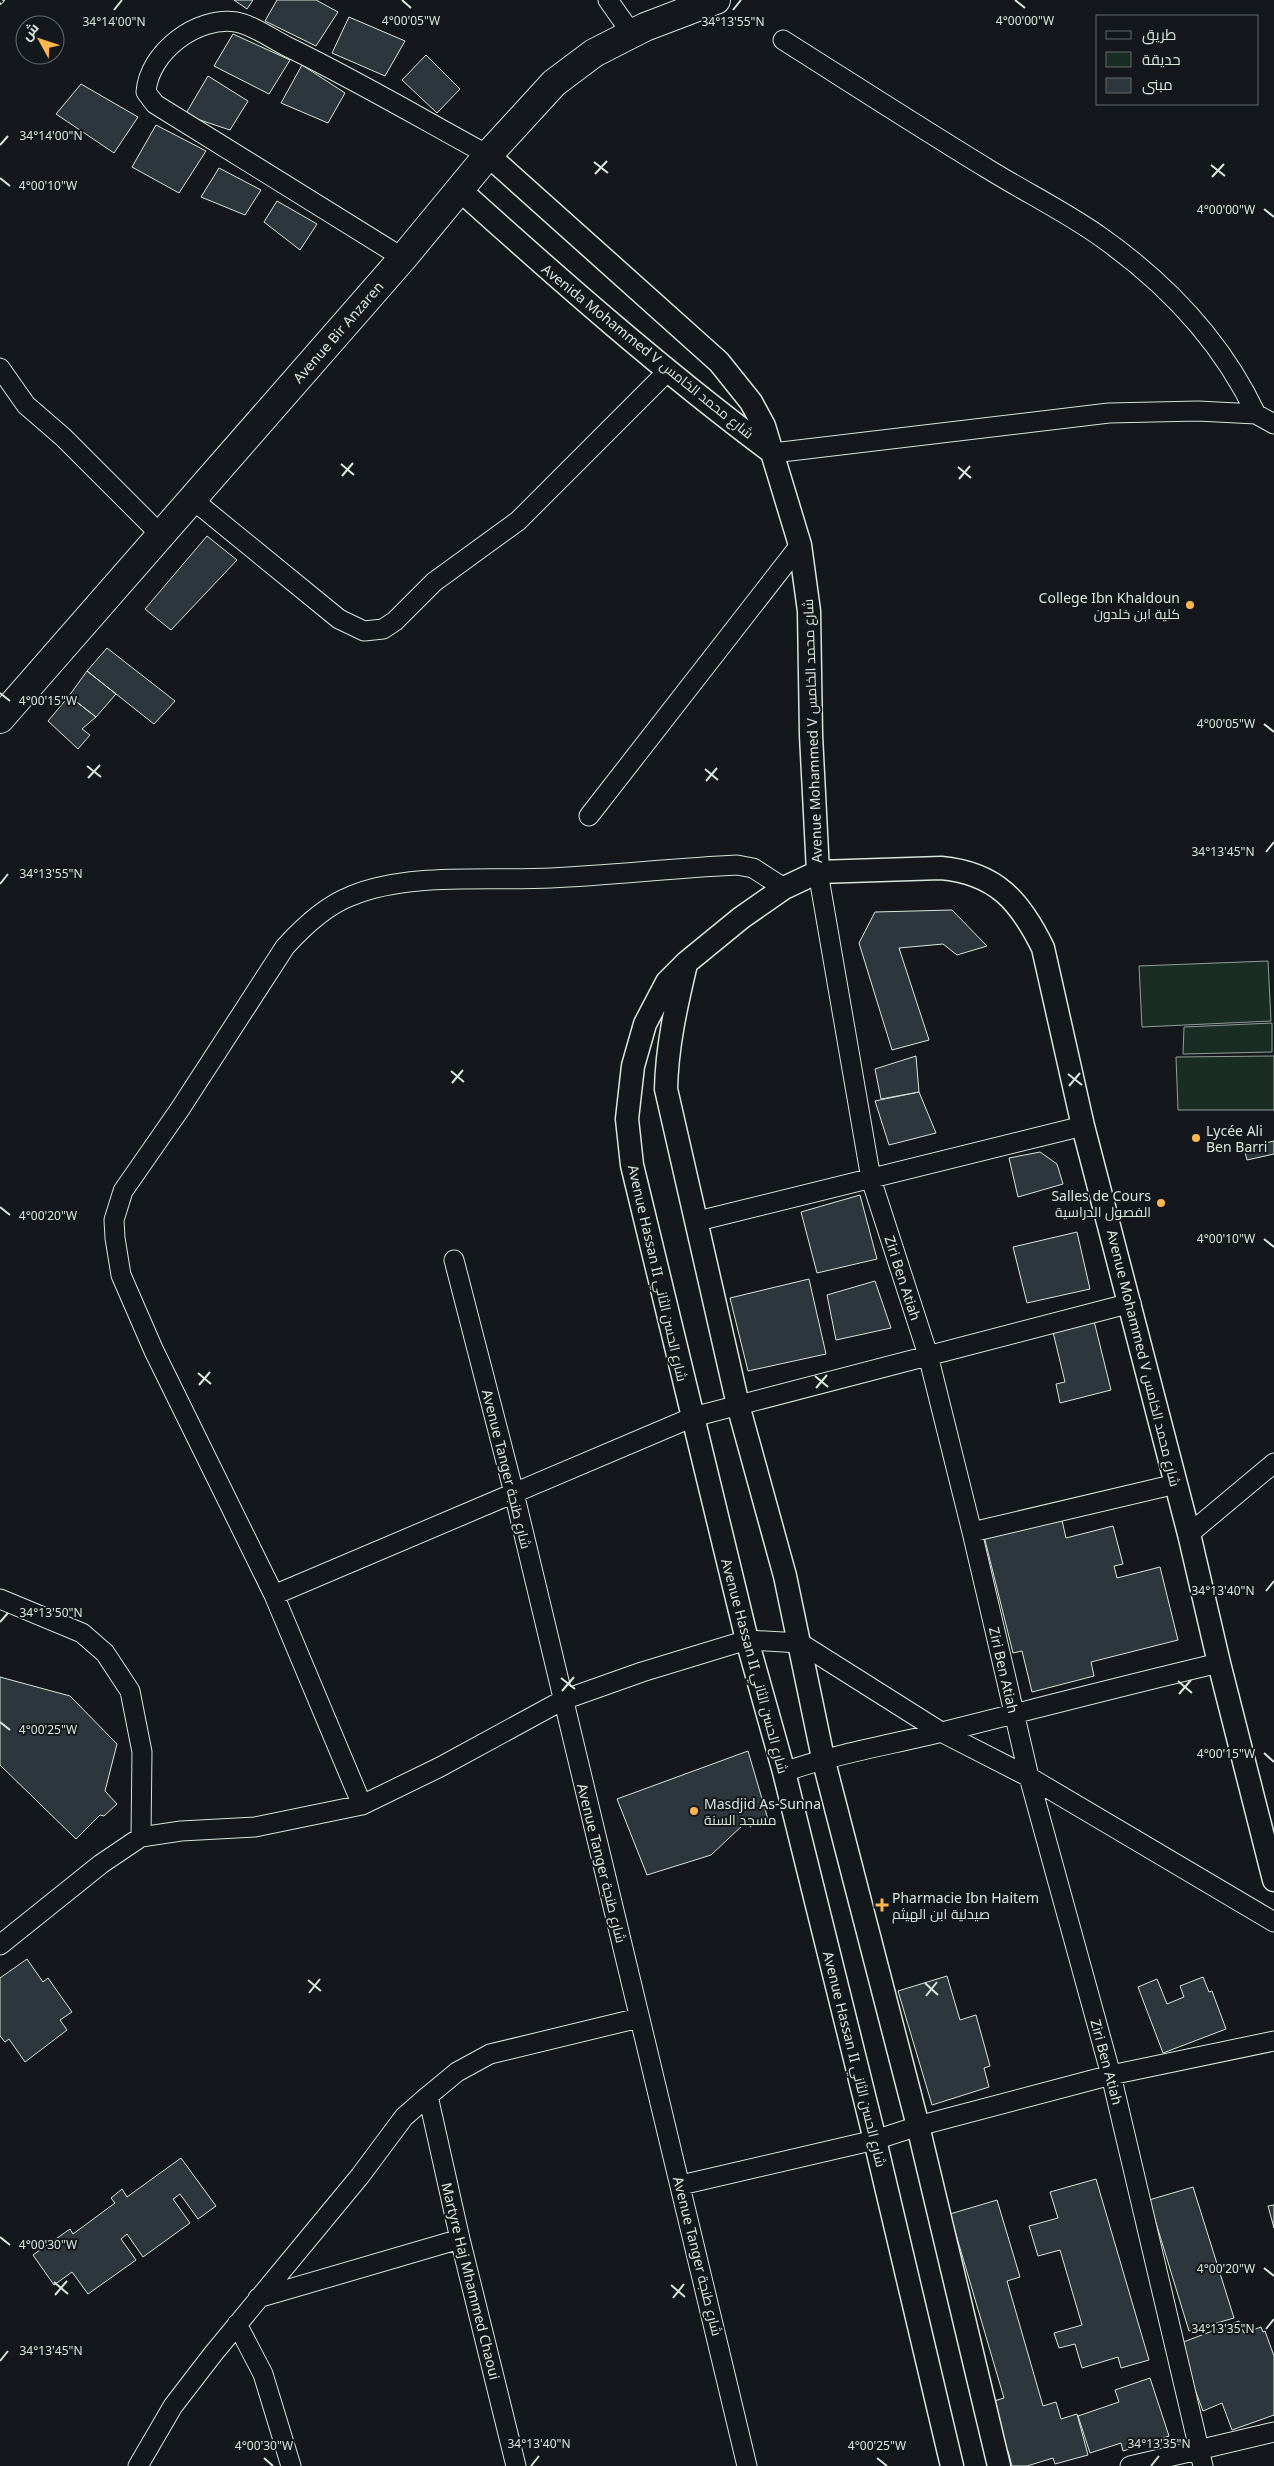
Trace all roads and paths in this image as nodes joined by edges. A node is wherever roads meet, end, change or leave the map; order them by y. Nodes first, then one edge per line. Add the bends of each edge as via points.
1 (608, 0) edge
2 (716, 0) edge
3 (632, 34) junction
4 (783, 40) dead end
5 (488, 155) junction
6 (460, 190) junction
7 (403, 258) junction
8 (0, 368) edge
9 (668, 371) junction
10 (1256, 414) junction
11 (1274, 424) edge
12 (773, 453) junction
13 (192, 499) junction
14 (161, 535) junction
15 (800, 545) junction
16 (0, 719) edge
17 (589, 816) dead end
18 (818, 872) junction
19 (784, 888) junction
20 (686, 963) junction
21 (1083, 1126) junction
22 (871, 1179) junction
23 (698, 1221) junction
24 (454, 1260) dead end
25 (1131, 1303) junction
26 (928, 1355) junction
27 (738, 1405) junction
28 (692, 1417) junction
29 (1274, 1463) edge
30 (1176, 1484) junction
31 (514, 1493) junction
32 (972, 1532) junction
33 (1189, 1534) junction
34 (274, 1595) junction
35 (0, 1599) edge
36 (747, 1640) junction
37 (800, 1643) junction
38 (1219, 1663) junction
39 (563, 1700) junction
40 (1014, 1712) junction
41 (941, 1732) junction
42 (823, 1758) junction
43 (784, 1772) junction
44 (1029, 1777) junction
45 (362, 1805) junction
46 (141, 1837) junction
47 (1274, 1880) edge
48 (1274, 1922) edge
49 (0, 1945) edge
50 (639, 2018) junction
51 (1274, 2041) edge
52 (1111, 2075) junction
53 (428, 2096) junction
54 (918, 2126) junction
55 (875, 2140) junction
56 (681, 2185) junction
57 (460, 2239) junction
58 (258, 2298) junction
59 (237, 2324) junction
60 (1274, 2432) edge
61 (1201, 2458) edge
62 (138, 2466) edge
63 (291, 2466) edge
64 (516, 2466) edge
65 (747, 2466) edge
66 (952, 2466) edge
67 (999, 2466) edge
68 (1130, 2466) edge

1 - 3 street
2 - 3 main road, Avenue Bir Anzaren
3 - 5 main road, Avenue Bir Anzaren via 594,53 567,72
4 - 10 street via 988,170 1101,236 1166,288 1209,337 1244,389
5 - 6 main road, Avenue Bir Anzaren
5 - 7 street via 320,63 236,22 211,24 185,34 174,43 148,79 146,92 155,104
5 - 12 street, Avenida Mohammed V شارع محمد الخامس via 719,362 758,414
6 - 7 main road, Avenue Bir Anzaren
6 - 9 street, Avenida Mohammed V شارع محمد الخامس via 565,285
7 - 13 main road, Avenue Bir Anzaren
8 - 14 street via 26,405 63,437
9 - 12 street, Avenida Mohammed V شارع محمد الخامس
9 - 13 street via 518,521 434,582 395,621 383,628 364,631 338,619
10 - 11 street
10 - 12 street via 1198,411 1109,413
12 - 15 street, Avenue Mohammed V شارع محمد الخامس
13 - 14 main road, Avenue Bir Anzaren
14 - 16 main road, Avenue Bir Anzaren
15 - 17 street
15 - 18 street, Avenue Mohammed V شارع محمد الخامس via 809,611
18 - 19 street, Avenue Hassan II شارع الحسن الثاني
18 - 21 street, Avenue Mohammed V شارع محمد الخامس via 961,870 987,879 1004,891 1030,922 1043,948
18 - 22 street, Ziri Ben Atiah
19 - 20 street, Avenue Hassan II شارع الحسن الثاني
19 - 34 street via 753,868 737,865 391,885 350,896 304,926 285,947 123,1191 114,1220 121,1275 154,1351
20 - 23 street via 668,1044 666,1089
20 - 28 street, Avenue Hassan II شارع الحسن الثاني via 667,982 645,1024 633,1066 627,1119 632,1166
21 - 22 street
21 - 25 street, Avenue Mohammed V شارع محمد الخامس
22 - 23 street
22 - 26 street, Ziri Ben Atiah
23 - 27 street
24 - 31 street, Avenue Tanger شارع طنجة
25 - 26 street
25 - 30 street, Avenue Mohammed V شارع محمد الخامس
26 - 27 street
26 - 32 street, Ziri Ben Atiah
27 - 28 street
27 - 37 street
28 - 31 street
28 - 36 street, Avenue Hassan II شارع الحسن الثاني
29 - 33 street
30 - 32 street
30 - 33 street, Avenue Mohammed V شارع محمد الخامس
31 - 34 street
31 - 39 street, Avenue Tanger شارع طنجة
32 - 40 street, Ziri Ben Atiah
33 - 38 street, Avenue Mohammed V شارع محمد الخامس
34 - 45 street
35 - 46 street via 82,1633 105,1653 130,1692 142,1752
36 - 37 street
36 - 39 street
36 - 43 street, Avenue Hassan II شارع الحسن الثاني
37 - 41 street
37 - 42 street
38 - 40 street
38 - 47 street, Avenue Mohammed V شارع محمد الخامس
39 - 45 street
39 - 50 street, Avenue Tanger شارع طنجة
40 - 41 street
40 - 44 street, Ziri Ben Atiah
41 - 42 street
41 - 44 street
42 - 43 street
42 - 54 street
43 - 55 street, Avenue Hassan II شارع الحسن الثاني
44 - 48 street
44 - 52 street, Ziri Ben Atiah
45 - 46 street via 255,1827
46 - 49 street
50 - 53 street via 490,2054 457,2072
50 - 56 street, Avenue Tanger شارع طنجة
51 - 52 street
52 - 54 street
52 - 61 street, Ziri Ben Atiah
53 - 57 street, Martyre Haj Mhammed Chaoui
53 - 58 street via 404,2117 360,2176
54 - 55 street
54 - 67 street
55 - 56 street
55 - 66 street, Avenue Hassan II شارع الحسن الثاني
56 - 65 street, Avenue Tanger شارع طنجة
57 - 58 street
57 - 64 street, Martyre Haj Mhammed Chaoui
58 - 59 street
59 - 62 street via 173,2406
59 - 63 street via 263,2374
60 - 61 street
61 - 68 street

